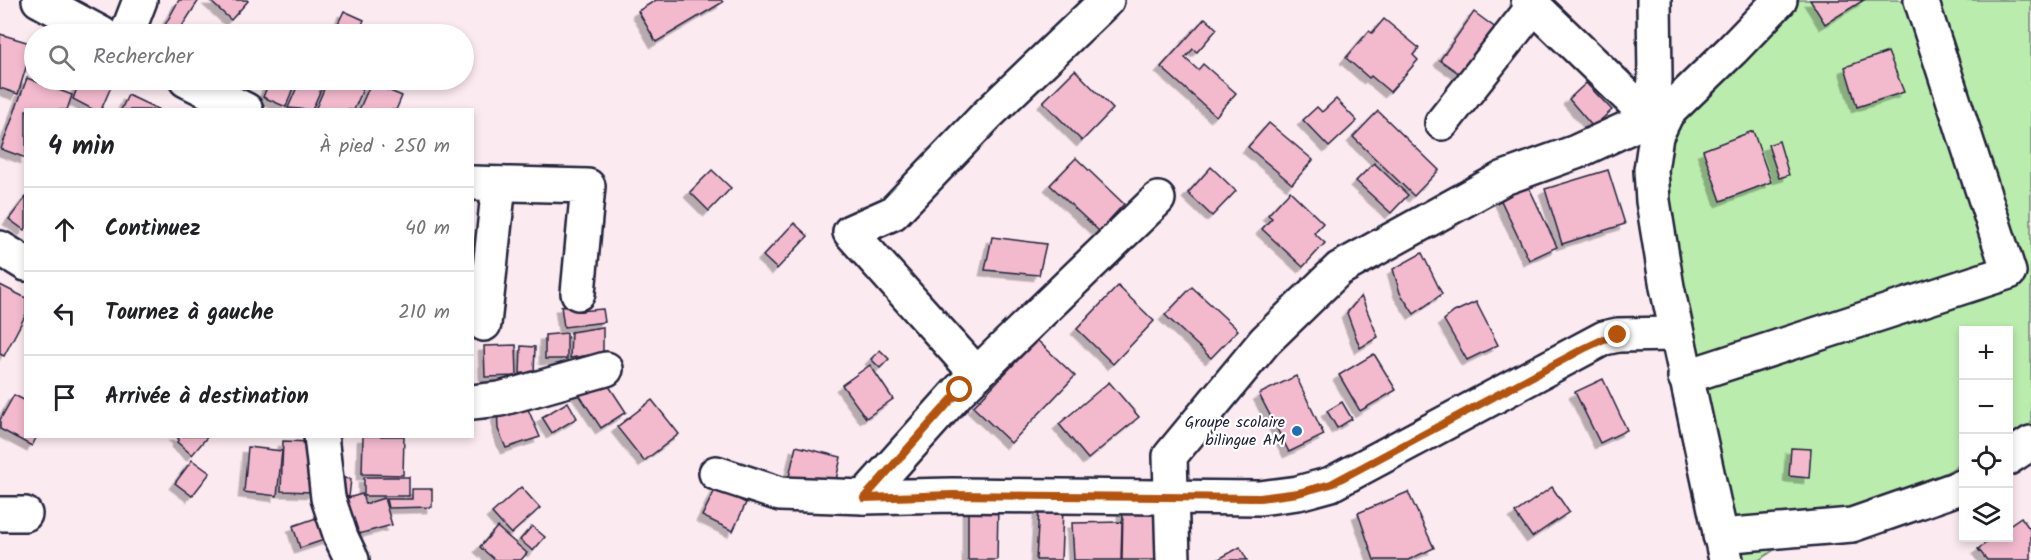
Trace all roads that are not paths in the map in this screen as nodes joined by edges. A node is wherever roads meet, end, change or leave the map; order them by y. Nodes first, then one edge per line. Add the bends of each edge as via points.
1 (39, 0) edge
2 (140, 0) edge
3 (1107, 0) edge
4 (1654, 0) edge
5 (1780, 0) edge
6 (1921, 0) edge
7 (1531, 3) edge
8 (83, 24) edge
9 (131, 24) edge
10 (206, 90) edge
11 (242, 108) edge
12 (1658, 115) junction
13 (1442, 123) dead end
14 (486, 183) edge
15 (1158, 199) dead end
16 (0, 248) edge
17 (24, 263) edge
18 (2020, 268) edge
19 (1666, 287) junction
20 (578, 293) dead end
21 (484, 324) dead end
22 (1676, 334) junction
23 (1618, 335) junction
24 (606, 369) dead end
25 (977, 374) junction
26 (1685, 376) junction
27 (474, 402) edge
28 (321, 438) edge
29 (2031, 443) edge
30 (2013, 455) edge
31 (716, 473) dead end
32 (1959, 488) edge
33 (1172, 497) junction
34 (864, 498) junction
35 (1723, 548) edge
36 (352, 560) edge
37 (1173, 560) edge

1 - 8 street
2 - 9 street
3 - 25 street via 987,115 893,213 850,232
4 - 12 street
5 - 12 street via 1732,50
6 - 18 street
7 - 12 street
7 - 13 street
10 - 11 street
12 - 19 street via 1651,170
12 - 33 street via 1576,152 1504,178 1339,269 1265,341 1170,456
14 - 20 street via 588,186
14 - 21 street
15 - 25 street
16 - 17 street
18 - 26 street
19 - 22 street
19 - 23 street
22 - 23 street
22 - 26 street
23 - 33 street via 1583,349 1331,484 1260,498
24 - 27 street via 500,399
25 - 34 street
26 - 35 street
28 - 36 street via 328,498
29 - 30 street
31 - 34 street via 780,494
32 - 35 street via 1852,525
33 - 34 street
33 - 37 street

